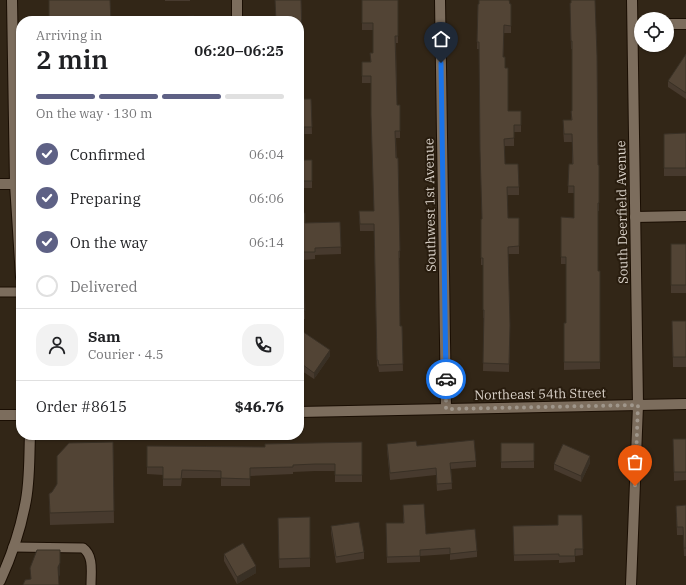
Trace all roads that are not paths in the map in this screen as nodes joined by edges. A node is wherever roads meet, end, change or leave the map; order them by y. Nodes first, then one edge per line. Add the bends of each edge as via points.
1 (12, 0) edge
2 (236, 0) edge
3 (440, 0) edge
4 (632, 0) edge
5 (634, 12) edge
6 (237, 16) edge
7 (674, 24) edge
8 (686, 24) edge
9 (637, 52) edge
10 (0, 184) edge
11 (15, 184) junction
12 (16, 200) edge
13 (686, 216) edge
14 (635, 217) junction
15 (0, 292) edge
16 (16, 292) edge
17 (686, 404) edge
18 (638, 405) junction
19 (446, 409) junction
20 (304, 412) edge
21 (0, 415) edge
22 (16, 415) edge
23 (30, 440) edge
24 (13, 547) junction
25 (0, 581) edge
26 (91, 585) edge
27 (631, 585) edge

1 - 11 street
2 - 6 street
3 - 19 street, Southwest 1st Avenue
4 - 5 street, South Deerfield Avenue
7 - 8 street
9 - 14 street, South Deerfield Avenue
10 - 11 street
11 - 12 street
13 - 14 street
14 - 18 street, South Deerfield Avenue
15 - 16 lane
17 - 18 street, Northeast 54th Street
18 - 19 street, Northeast 54th Street
18 - 27 street, South Deerfield Avenue
19 - 20 street, Northeast 54th Street
21 - 22 street
23 - 24 street via 25,504
24 - 25 street
24 - 26 lane via 83,548 89,554

